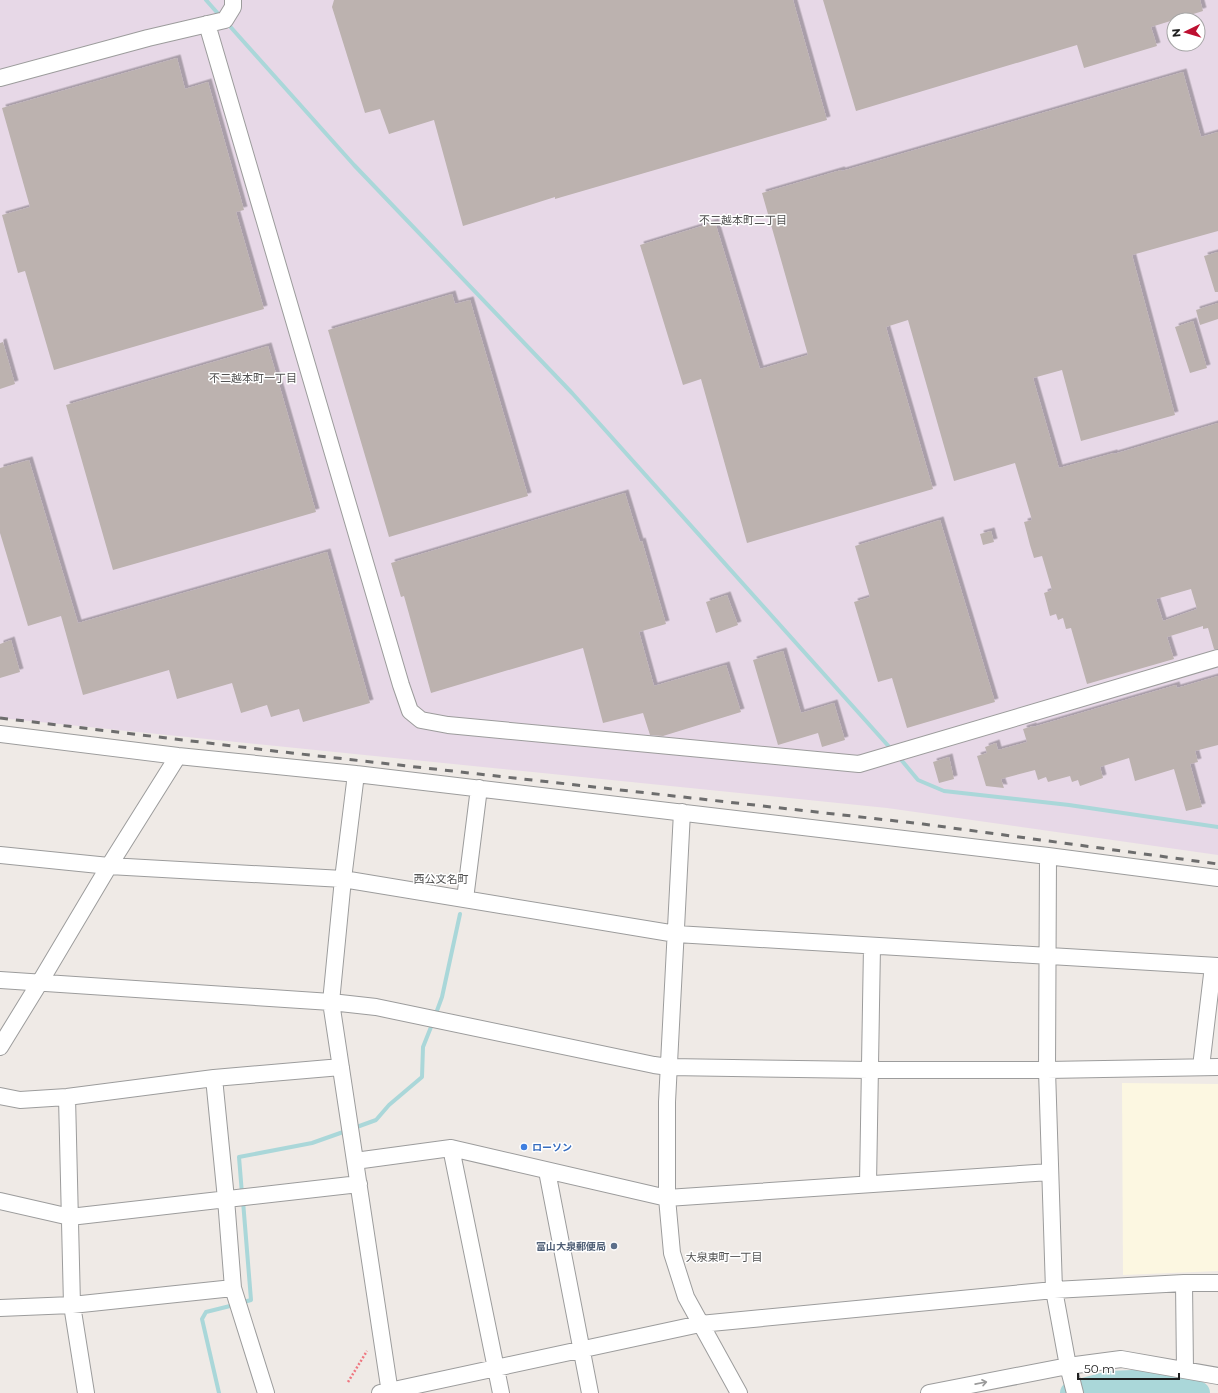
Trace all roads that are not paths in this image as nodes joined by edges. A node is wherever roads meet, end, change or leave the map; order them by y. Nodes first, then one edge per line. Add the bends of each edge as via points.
1 (233, 0) edge
2 (206, 24) junction
3 (0, 78) edge
4 (1218, 658) edge
5 (0, 734) edge
6 (178, 756) junction
7 (356, 774) junction
8 (479, 788) junction
9 (682, 812) junction
10 (0, 855) edge
11 (1048, 856) junction
12 (109, 866) junction
13 (1218, 878) edge
14 (343, 879) junction
15 (465, 899) junction
16 (676, 934) junction
17 (872, 946) junction
18 (1047, 956) junction
19 (1216, 966) edge
20 (0, 980) edge
21 (40, 982) junction
22 (331, 1002) junction
23 (0, 1047) edge
24 (341, 1067) junction
25 (669, 1067) junction
26 (1201, 1067) junction
27 (1218, 1067) edge
28 (869, 1070) junction
29 (1047, 1070) junction
30 (214, 1078) junction
31 (0, 1096) edge
32 (66, 1096) junction
33 (451, 1148) junction
34 (355, 1161) junction
35 (547, 1171) junction
36 (1050, 1172) junction
37 (358, 1184) junction
38 (868, 1184) junction
39 (667, 1198) junction
40 (226, 1199) junction
41 (0, 1200) edge
42 (70, 1217) junction
43 (1184, 1283) junction
44 (1218, 1283) edge
45 (232, 1288) junction
46 (1054, 1290) junction
47 (72, 1305) junction
48 (0, 1308) edge
49 (700, 1324) junction
50 (581, 1350) junction
51 (496, 1368) junction
52 (1185, 1370) junction
53 (1218, 1376) edge
54 (1072, 1380) edge
55 (386, 1392) edge
56 (86, 1393) edge
57 (266, 1393) edge
58 (501, 1393) edge
59 (590, 1393) edge
60 (739, 1393) edge
61 (929, 1393) edge

1 - 2 street via 233,7 225,20
2 - 3 street
2 - 4 street via 410,711 421,720 448,725 859,764
5 - 6 street
6 - 7 street
6 - 12 street
7 - 8 street
7 - 14 street
8 - 9 street
8 - 15 street
9 - 11 street
9 - 16 street
10 - 12 street
11 - 13 street
11 - 18 street
12 - 14 street
12 - 21 street
14 - 15 street
14 - 22 street
15 - 16 street
16 - 17 street
16 - 25 street
17 - 18 street
17 - 28 street
18 - 19 street
18 - 29 street
19 - 26 street
20 - 21 street
21 - 22 street
21 - 23 street
22 - 24 street
22 - 25 street via 376,1007
24 - 30 street
24 - 34 street
25 - 28 street
25 - 39 street
26 - 27 street
26 - 29 street
28 - 29 street
28 - 38 street
29 - 36 street
30 - 32 street
30 - 40 street
31 - 32 street via 20,1100
32 - 42 street
33 - 34 street
33 - 35 street
33 - 51 street
34 - 37 street
35 - 39 street
35 - 50 street
36 - 38 street
36 - 46 street
37 - 40 street
37 - 55 street
38 - 39 street
39 - 49 street via 672,1253 686,1297
40 - 42 street
40 - 45 street
41 - 42 street
42 - 47 street
43 - 44 street
43 - 46 street
43 - 52 street
45 - 47 street
45 - 57 street
46 - 49 street
46 - 54 street
47 - 48 street
47 - 56 street
49 - 50 street
49 - 60 street
50 - 51 street
50 - 59 street
51 - 55 street
51 - 58 street
52 - 53 street
52 - 54 street via 1121,1359
61 -> 54 street

